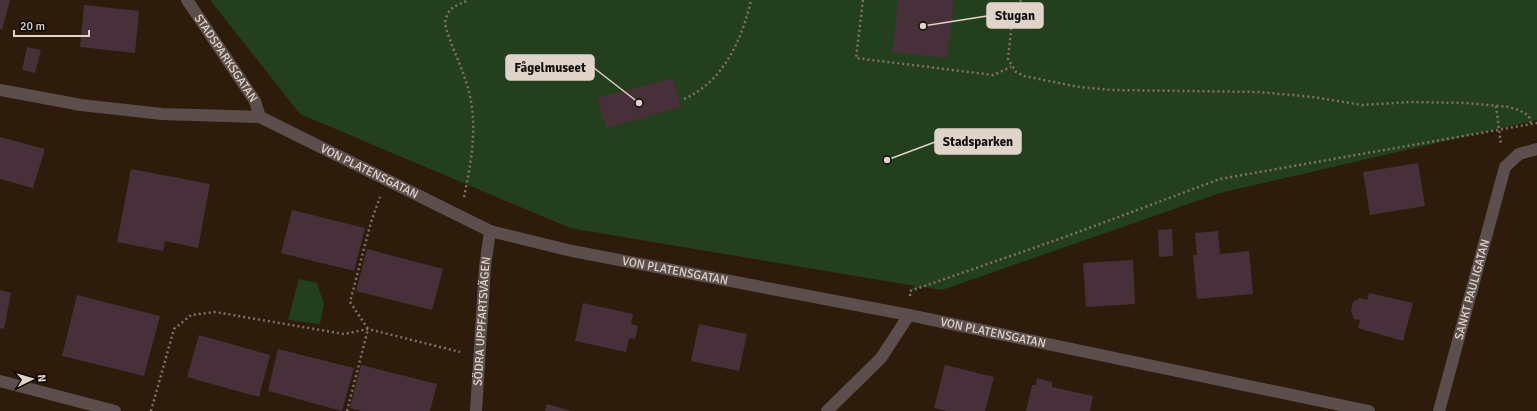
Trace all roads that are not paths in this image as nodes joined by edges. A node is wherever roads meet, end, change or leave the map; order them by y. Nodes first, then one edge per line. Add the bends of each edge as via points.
1 (187, 0) edge
2 (0, 90) edge
3 (260, 117) junction
4 (1537, 149) edge
5 (490, 231) junction
6 (909, 315) junction
7 (1, 384) edge
8 (115, 411) edge
9 (476, 411) edge
10 (827, 411) edge
11 (1369, 411) edge
12 (1439, 411) edge

1 - 3 street, STADSPARKSGATAN via 255,101
2 - 3 street, VON PLATENSGATAN via 81,105 162,114
3 - 5 street, VON PLATENSGATAN
4 - 12 street, SANKT PAULIGATAN via 1518,154 1505,167
5 - 6 street, VON PLATENSGATAN via 572,251
5 - 9 street, SÖDRA UPPFARTSVÄGEN via 485,267
6 - 10 street via 881,358
6 - 11 street, VON PLATENSGATAN
7 - 8 street

